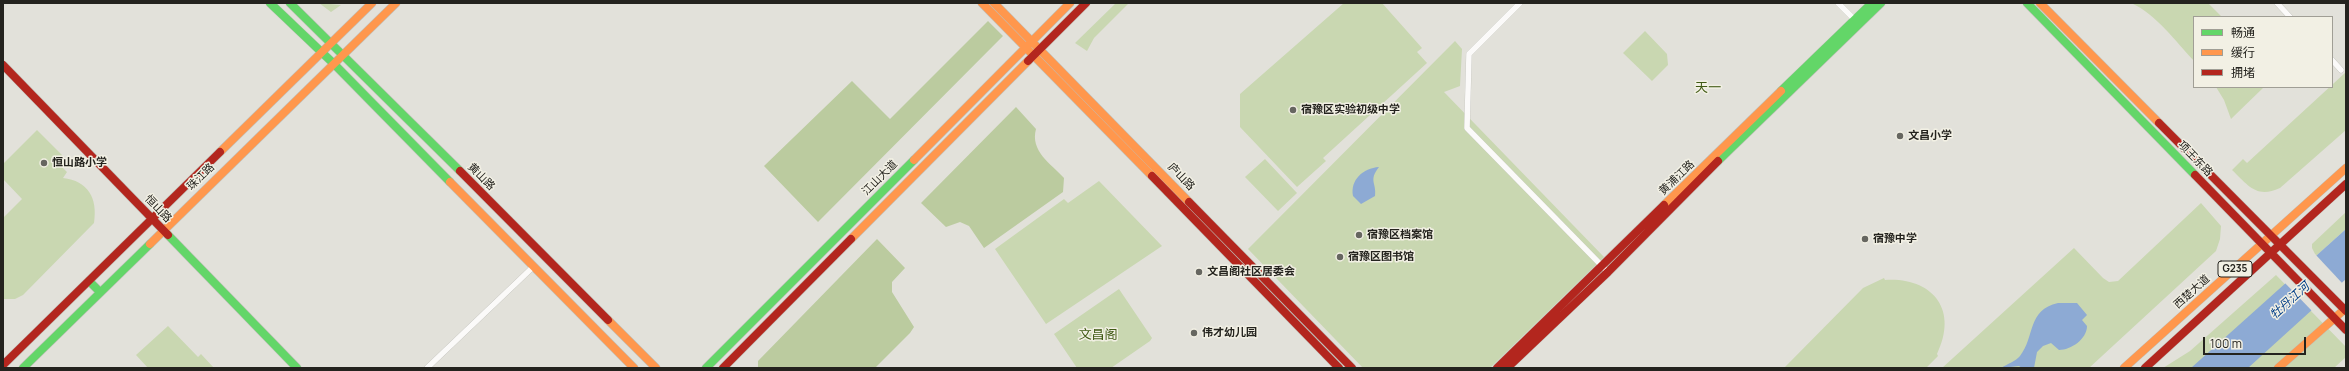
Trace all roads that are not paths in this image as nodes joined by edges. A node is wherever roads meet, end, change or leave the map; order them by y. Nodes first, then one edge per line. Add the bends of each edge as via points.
1 (270, 3) edge
2 (290, 3) edge
3 (372, 3) edge
4 (396, 3) edge
5 (982, 3) edge
6 (994, 3) edge
7 (1070, 3) edge
8 (1086, 3) edge
9 (1520, 3) edge
10 (1838, 3) edge
11 (1872, 3) edge
12 (1881, 3) edge
13 (2027, 3) edge
14 (2040, 3) edge
15 (2277, 3) edge
16 (2289, 16) edge
17 (1857, 22) junction
18 (332, 43) junction
19 (1028, 45) junction
20 (1040, 50) junction
21 (322, 53) junction
22 (343, 54) junction
23 (1034, 57) junction
24 (2333, 61) edge
25 (334, 64) junction
26 (3, 65) edge
27 (2341, 70) dead end
28 (3, 71) edge
29 (2346, 168) edge
30 (2346, 184) edge
31 (151, 220) junction
32 (162, 232) junction
33 (2272, 235) junction
34 (2263, 244) junction
35 (2281, 244) junction
36 (2271, 254) junction
37 (1602, 266) junction
38 (534, 267) junction
39 (1608, 272) junction
40 (89, 281) junction
41 (100, 292) junction
42 (2345, 309) edge
43 (2334, 318) junction
44 (2346, 330) edge
45 (3, 365) edge
46 (23, 368) edge
47 (290, 368) edge
48 (297, 368) edge
49 (427, 368) edge
50 (634, 368) edge
51 (656, 368) edge
52 (706, 368) edge
53 (723, 368) edge
54 (1340, 368) edge
55 (1352, 368) edge
56 (1497, 368) edge
57 (1507, 368) edge
58 (2124, 368) edge
59 (2145, 368) edge
60 (2278, 368) edge

1 - 21 main road
2 - 18 main road, 黄山路
3 - 18 main road, 珠江路
4 - 22 main road, 珠江路
5 - 19 main road, 庐山路
6 - 19 main road, 庐山路
7 - 19 main road, 江山大道
8 - 20 main road
9 - 37 street via 1469,54 1467,128
10 - 17 street
11 - 17 main road, 黄浦江路
12 - 17 main road, 黄浦江路
13 - 34 main road, 项王东路
14 - 33 main road, 项王东路 via 2144,110
15 - 16 street
17 - 37 main road, 黄浦江路
17 - 39 main road, 黄浦江路
18 - 21 main road, 珠江路
18 - 22 main road, 黄山路
19 - 20 main road, 庐山路
19 - 23 main road, 庐山路
19 - 52 main road, 江山大道
20 - 23 main road
20 - 55 main road, 庐山路
21 - 25 main road
21 - 31 main road, 珠江路
22 - 25 main road, 珠江路
22 - 51 main road, 黄山路
23 - 53 main road
23 - 54 main road, 庐山路
24 - 27 street
25 - 32 main road, 珠江路
25 - 38 main road
26 - 31 main road, 恒山路
28 - 31 main road, 恒山路
29 - 33 main road, 西楚大道 / G235
30 - 35 main road, G235
31 - 32 main road, 恒山路
31 - 40 main road, 珠江路
32 - 41 main road, 珠江路
32 - 47 main road, 恒山路
32 - 48 main road, 恒山路
33 - 34 main road, 西楚大道 / G235
33 - 35 main road, 项王东路
34 - 36 main road, 项王东路
34 - 58 main road, 西楚大道 / G235
35 - 36 main road, G235
35 - 42 main road, 项王东路
36 - 43 main road, 项王东路
36 - 59 main road, G235
37 - 39 street
37 - 56 main road, 黄浦江路
38 - 49 street
38 - 50 main road
39 - 57 main road, 黄浦江路
40 - 41 main road
40 - 45 main road, 珠江路
41 - 46 main road, 珠江路
42 - 43 main road
43 - 44 main road, 项王东路
43 - 60 main road

